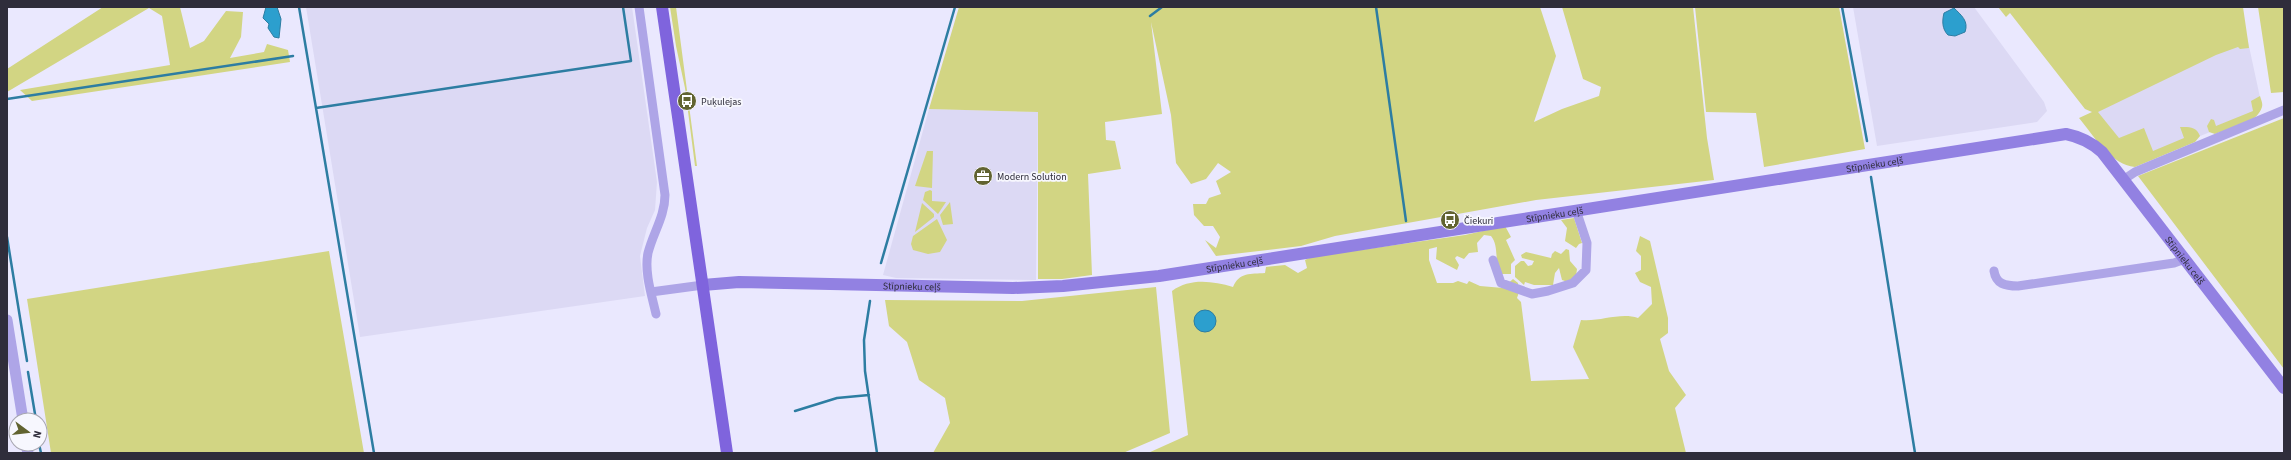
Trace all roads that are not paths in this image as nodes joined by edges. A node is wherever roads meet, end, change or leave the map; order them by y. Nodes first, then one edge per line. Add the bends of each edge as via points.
1 (639, 7) edge
2 (662, 7) edge
3 (2284, 107) edge
4 (2123, 180) junction
5 (1576, 210) junction
6 (2185, 259) junction
7 (1493, 260) dead end
8 (1994, 271) dead end
9 (703, 285) junction
10 (651, 292) junction
11 (656, 314) dead end
12 (7, 320) edge
13 (9, 340) edge
14 (2284, 388) edge
15 (22, 412) edge
16 (727, 453) edge

1 - 10 street via 665,195 663,213 648,255 647,270
2 - 9 main road
3 - 4 street via 2134,172
4 - 5 main road, Stīpnieku ceļš via 2094,144 2081,137 2066,134
4 - 6 main road, Stīpnieku ceļš
5 - 7 street via 1587,243 1586,270 1573,283 1532,294 1501,283
5 - 9 main road, Stīpnieku ceļš via 1159,276 1063,286 976,288 739,282
6 - 8 street via 2144,268 2018,286 2001,284 1996,279
6 - 14 main road, Stīpnieku ceļš
9 - 10 street
9 - 16 main road
10 - 11 street
12 - 13 street
13 - 15 street

